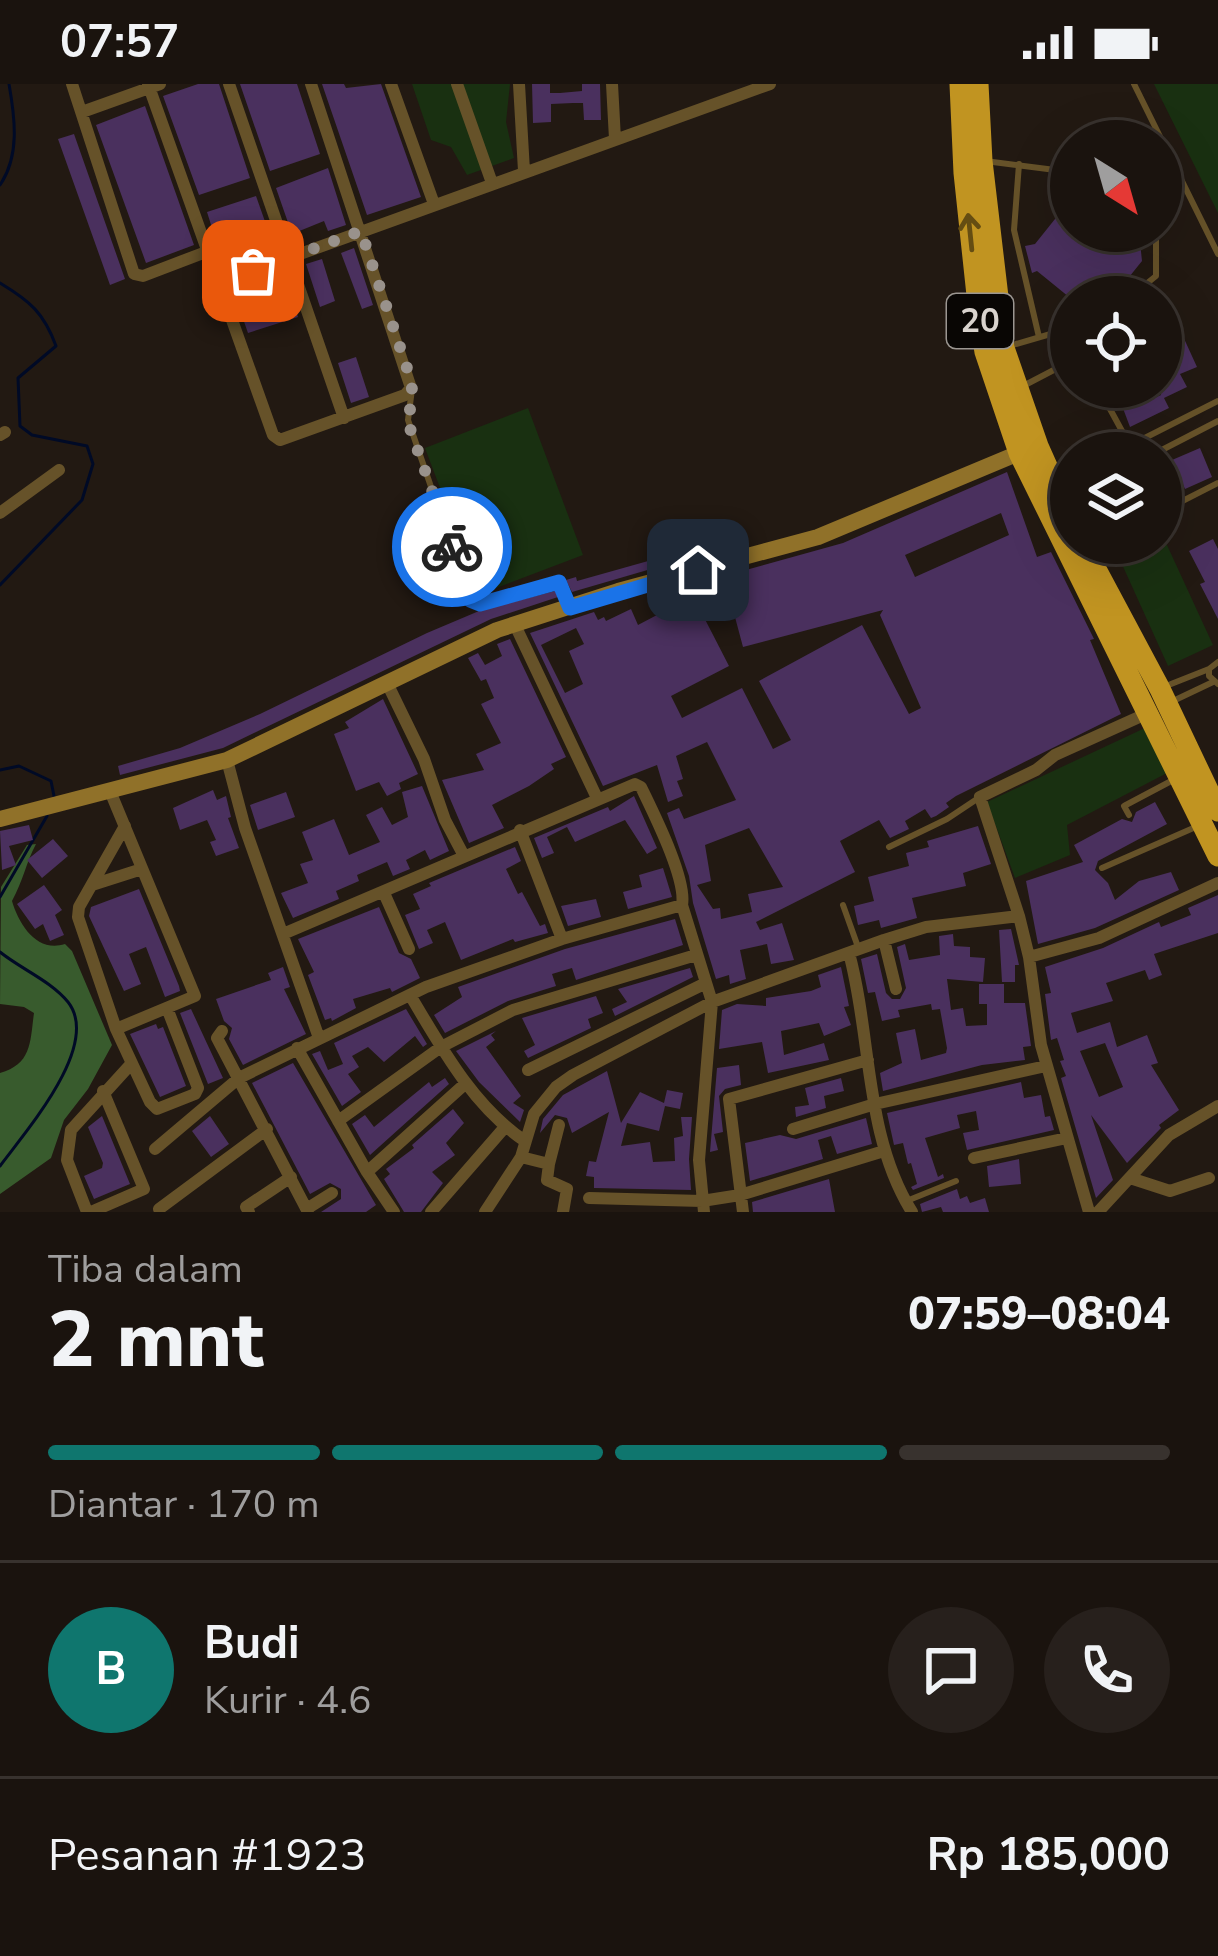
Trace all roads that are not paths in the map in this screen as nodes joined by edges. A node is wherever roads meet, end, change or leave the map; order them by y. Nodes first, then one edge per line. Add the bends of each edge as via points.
1 (73, 84) edge
2 (229, 84) edge
3 (311, 84) edge
4 (392, 84) edge
5 (457, 84) edge
6 (519, 84) edge
7 (612, 84) edge
8 (770, 84) edge
9 (960, 84) edge
10 (978, 84) edge
11 (1134, 84) edge
12 (153, 85) edge
13 (82, 112) junction
14 (616, 139) junction
15 (973, 160) junction
16 (1019, 164) junction
17 (1050, 169) edge
18 (524, 171) junction
19 (492, 183) junction
20 (434, 204) junction
21 (361, 231) junction
22 (206, 252) junction
23 (1218, 254) edge
24 (288, 258) junction
25 (218, 284) junction
26 (1050, 334) edge
27 (1039, 337) junction
28 (995, 350) junction
29 (1050, 372) edge
30 (411, 388) junction
31 (1009, 393) junction
32 (1218, 401) edge
33 (344, 418) junction
34 (1218, 422) edge
35 (1162, 432) edge
36 (1182, 440) edge
37 (1028, 449) junction
38 (59, 470) dead end
39 (1050, 483) edge
40 (1218, 483) edge
41 (1182, 501) edge
42 (0, 513) edge
43 (1091, 564) edge
44 (570, 608) junction
45 (515, 625) junction
46 (1218, 662) edge
47 (1209, 669) junction
48 (387, 683) junction
49 (1215, 683) edge
50 (1154, 701) junction
51 (227, 760) junction
52 (1178, 777) junction
53 (110, 791) junction
54 (980, 797) junction
55 (597, 798) junction
56 (1129, 815) dead end
57 (1210, 818) edge
58 (0, 819) edge
59 (125, 826) junction
60 (520, 830) junction
61 (889, 847) dead end
62 (464, 856) junction
63 (1218, 856) edge
64 (1102, 868) dead end
65 (142, 869) junction
66 (1218, 883) edge
67 (90, 885) junction
68 (383, 893) junction
69 (682, 904) junction
70 (843, 905) dead end
71 (1019, 916) junction
72 (283, 934) junction
73 (562, 939) junction
74 (884, 940) junction
75 (409, 949) dead end
76 (854, 951) junction
77 (696, 955) junction
78 (1028, 957) junction
79 (706, 983) junction
80 (896, 989) dead end
81 (410, 994) junction
82 (712, 1002) junction
83 (167, 1008) junction
84 (116, 1029) junction
85 (221, 1031) dead end
86 (319, 1038) junction
87 (441, 1047) junction
88 (297, 1048) junction
89 (868, 1060) junction
90 (131, 1064) junction
91 (1046, 1066) junction
92 (528, 1070) dead end
93 (239, 1078) junction
94 (466, 1083) junction
95 (103, 1091) junction
96 (875, 1104) junction
97 (1218, 1106) edge
98 (338, 1121) junction
99 (559, 1125) dead end
100 (505, 1127) junction
101 (267, 1129) junction
102 (793, 1129) dead end
103 (1067, 1138) junction
104 (524, 1141) junction
105 (154, 1149) dead end
106 (884, 1151) junction
107 (521, 1157) junction
108 (974, 1158) dead end
109 (549, 1164) junction
110 (367, 1172) junction
111 (291, 1177) junction
112 (1130, 1178) junction
113 (1209, 1178) dead end
114 (956, 1181) dead end
115 (144, 1189) junction
116 (332, 1193) dead end
117 (740, 1196) junction
118 (590, 1198) dead end
119 (607, 1205) edge
120 (703, 1206) edge
121 (909, 1207) edge
122 (155, 1210) edge
123 (244, 1210) edge
124 (308, 1210) edge
125 (88, 1212) edge
126 (394, 1212) edge
127 (431, 1212) edge
128 (484, 1212) edge
129 (562, 1212) edge
130 (743, 1212) edge
131 (1094, 1212) edge

1 - 13 street
2 - 24 street
3 - 21 street
4 - 20 street
5 - 19 street
6 - 18 street
7 - 14 street
8 - 14 street
9 - 15 highway, 20
10 - 15 highway, 20
11 - 23 lane
12 - 13 street
12 - 22 street
13 - 22 street via 134,274
14 - 18 street
15 - 16 lane
15 - 28 highway, 20
16 - 17 lane
16 - 27 lane via 1014,230
18 - 19 street
19 - 20 street
20 - 21 street
21 - 24 street
21 - 30 street
22 - 25 street
24 - 25 street
24 - 33 street
25 - 33 street via 272,435 280,440
26 - 27 lane
27 - 28 lane
28 - 31 highway, 20
29 - 31 lane
30 - 33 street
30 - 44 lane via 407,420 470,600 559,582
31 - 37 highway, 20
32 - 35 lane
34 - 36 lane
37 - 39 highway, 20
37 - 44 main road via 833,532
38 - 42 street
40 - 41 lane
43 - 50 highway, 20
44 - 45 main road
45 - 48 main road
45 - 55 street
46 - 47 lane
47 - 49 lane
47 - 50 lane
48 - 51 main road
48 - 62 street
49 - 50 lane
50 - 52 highway, 20
50 - 54 street
50 - 57 highway, 20
51 - 53 main road
51 - 72 street
52 - 56 lane via 1124,806
52 - 57 highway, 20
53 - 58 main road
53 - 59 street
54 - 61 lane
54 - 71 street
55 - 60 street
55 - 69 street via 640,787
57 - 63 highway, 20
57 - 64 lane
59 - 65 street
59 - 67 street
60 - 62 street
60 - 73 street
62 - 68 street
65 - 67 street
65 - 83 street via 195,996
66 - 78 street via 1099,938
67 - 84 street via 79,925
68 - 72 street
68 - 75 street
69 - 73 street
69 - 77 street
70 - 76 lane
71 - 74 street via 926,926
71 - 78 street
72 - 86 street
73 - 81 street
74 - 76 street
74 - 80 street
76 - 82 street
76 - 89 street
77 - 79 street
77 - 87 street via 513,1010
78 - 91 street
79 - 82 street
79 - 92 street
81 - 86 street
81 - 87 street
82 - 104 street via 556,1087
82 - 120 street via 699,1160
83 - 84 street
83 - 90 street via 198,1082 195,1094 155,1108
84 - 90 street
85 - 93 street via 217,1038
86 - 88 street
87 - 94 street
87 - 98 street
88 - 93 street
88 - 98 street
89 - 96 street
89 - 117 street via 732,1097
90 - 95 street
91 - 96 street
91 - 103 street
93 - 101 street
93 - 105 street
94 - 100 street
94 - 110 street
95 - 115 street
95 - 125 street via 68,1143
96 - 102 street
96 - 106 street
97 - 112 street via 1169,1136
98 - 110 street
99 - 109 street
100 - 104 street
100 - 127 street
101 - 111 street
101 - 122 street
103 - 108 street
103 - 131 street
104 - 107 street
106 - 117 street
106 - 121 street
107 - 109 street
107 - 128 street
109 - 129 street via 548,1181 567,1189
110 - 126 street
111 - 123 street
111 - 124 street
112 - 113 street via 1170,1191
112 - 131 street
114 - 121 lane
115 - 122 street
115 - 125 street
116 - 124 street
117 - 120 street
117 - 130 street
118 - 119 street
119 - 120 street

